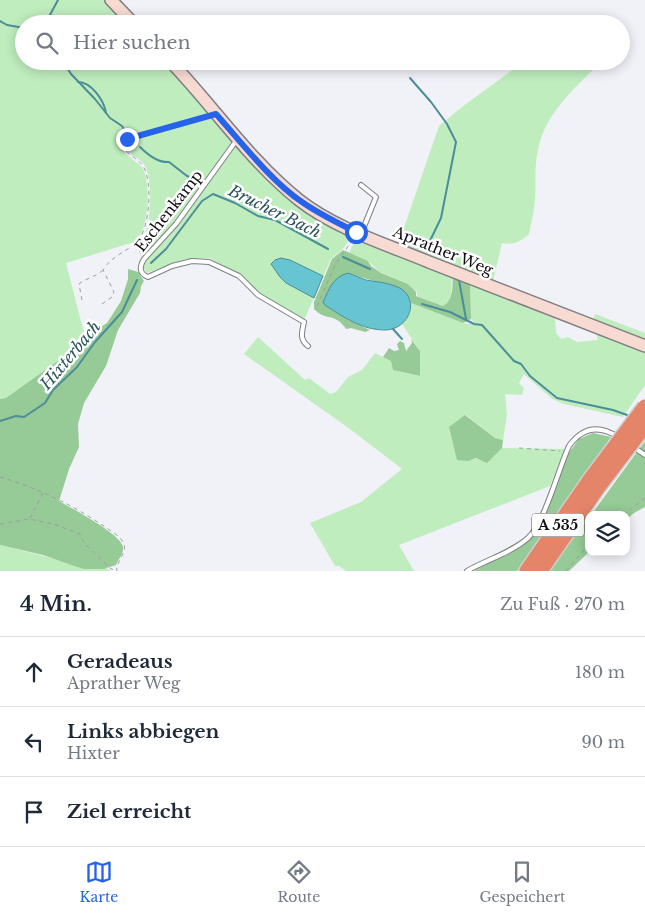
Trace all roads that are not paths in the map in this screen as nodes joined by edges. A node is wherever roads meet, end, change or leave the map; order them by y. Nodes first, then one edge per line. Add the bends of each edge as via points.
1 (111, 0) edge
2 (125, 15) edge
3 (178, 70) edge
4 (238, 138) junction
5 (361, 185) dead end
6 (359, 233) junction
7 (308, 346) dead end
8 (645, 346) edge
9 (645, 407) edge
10 (645, 425) edge
11 (645, 455) edge
12 (594, 483) junction
13 (467, 571) edge
14 (527, 571) edge
15 (540, 571) edge

1 - 2 street
3 - 4 street, Aprather Weg
4 - 6 street, Aprather Weg via 301,202
4 - 7 lane, Eschenkamp via 176,224 144,259 140,271 148,277 192,261 221,267 239,276 258,295 304,322 301,338
5 - 6 lane via 376,197
6 - 8 street, Aprather Weg
9 - 12 highway, A 535, bridge
10 - 12 highway, A 535, bridge
11 - 13 lane via 610,432 587,430 582,433 566,453 534,531 509,550
12 - 14 highway, A 535
12 - 15 highway, A 535

